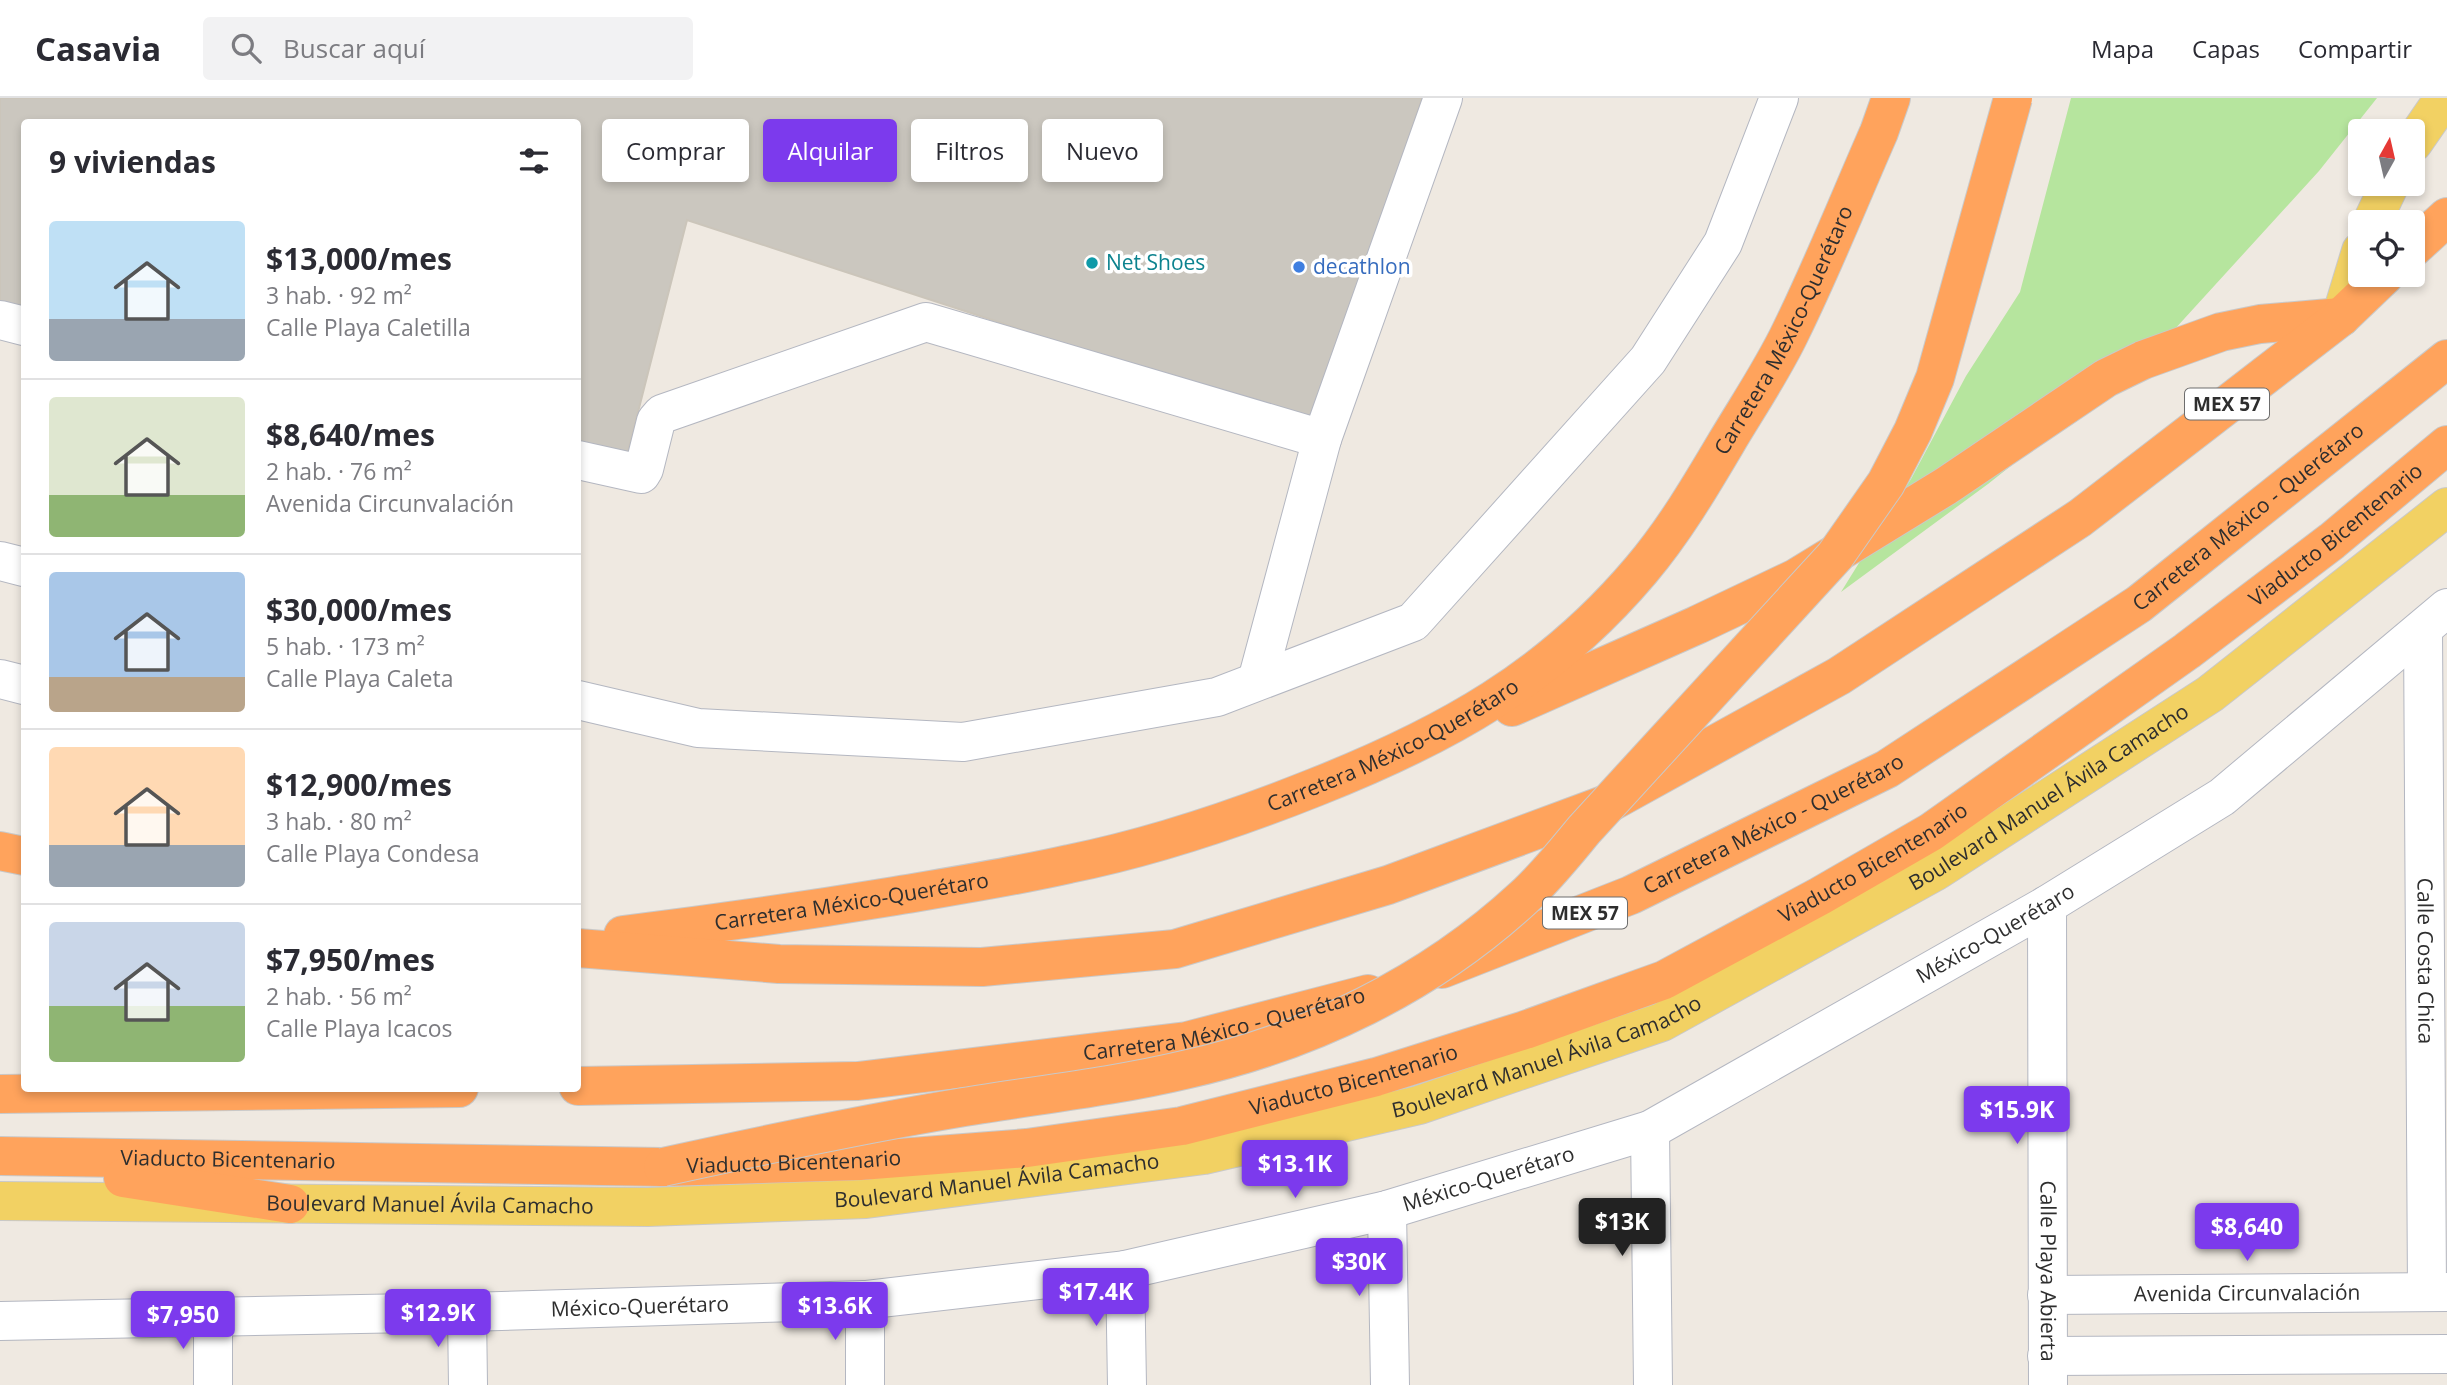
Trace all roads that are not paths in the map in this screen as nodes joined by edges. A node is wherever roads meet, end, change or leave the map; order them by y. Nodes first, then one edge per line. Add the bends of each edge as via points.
1 (1443, 98) edge
2 (1779, 98) edge
3 (1891, 98) edge
4 (2013, 98) edge
5 (2444, 98) edge
6 (2426, 124) edge
7 (2447, 217) edge
8 (2425, 237) edge
9 (2350, 287) edge
10 (2372, 287) edge
11 (2340, 317) junction
12 (0, 320) edge
13 (21, 325) edge
14 (2447, 359) edge
15 (1322, 439) junction
16 (2447, 445) edge
17 (581, 461) edge
18 (2447, 507) edge
19 (0, 561) edge
20 (21, 566) edge
21 (2435, 619) edge
22 (0, 679) edge
23 (1257, 681) junction
24 (21, 684) edge
25 (581, 701) edge
26 (1365, 768) junction
27 (0, 851) edge
28 (21, 855) edge
29 (2048, 905) junction
30 (581, 940) edge
31 (581, 948) edge
32 (581, 1086) edge
33 (153, 1092) edge
34 (0, 1094) edge
35 (1650, 1130) junction
36 (0, 1157) edge
37 (663, 1167) junction
38 (10, 1203) edge
39 (290, 1204) junction
40 (1387, 1210) junction
41 (1125, 1270) junction
42 (2437, 1292) edge
43 (2047, 1295) junction
44 (864, 1300) junction
45 (467, 1312) junction
46 (213, 1318) junction
47 (0, 1321) edge
48 (2447, 1354) edge
49 (2048, 1371) edge
50 (213, 1385) edge
51 (468, 1385) edge
52 (865, 1385) edge
53 (1127, 1385) edge
54 (1390, 1385) edge
55 (1653, 1385) edge

1 - 15 street
2 - 23 street via 1723,243 1648,360 1413,622
3 - 26 highway, Carretera México-Querétaro via 1790,334 1682,517 1642,570 1597,618 1507,692 1457,723
4 - 37 highway, bridge via 1935,378 1886,483 1835,556 1557,863 1494,924 1391,994 1241,1055 1129,1082 905,1117
5 - 6 main road
7 - 8 highway
9 - 11 main road
10 - 11 highway, MEX 57
11 - 26 highway via 2260,324 2143,360 2106,378 1946,486 1796,578 1545,693
11 - 31 highway, MEX 57 via 2080,518 1839,676 1609,803 1388,885 1175,949 982,967 779,964
12 - 13 street
14 - 32 highway, Carretera México - Querétaro / MEX 57 via 2139,604 1887,769 1631,895 1415,980 1187,1041 858,1081
15 - 17 street via 926,322 662,414 641,474
15 - 23 street
16 - 37 highway, Viaducto Bicentenario, bridge via 2332,541 2187,651 1931,832 1664,980 1376,1077 1182,1126 1027,1148 860,1161
18 - 39 main road, Boulevard Manuel Ávila Camacho via 2210,694 1936,871 1662,1022 1419,1105 1204,1155 866,1199 648,1207
19 - 20 street
21 - 29 street, México-Querétaro via 2222,797
21 - 42 street, Calle Costa Chica
22 - 24 street
23 - 25 street via 1217,697 963,742 698,728
26 - 30 highway, Carretera México-Querétaro via 1244,814 1073,864 828,907
27 - 28 highway
29 - 35 street, México-Querétaro
29 - 43 street, Calle Playa Abierta
33 - 34 highway
35 - 40 street, México-Querétaro
35 - 55 street
36 - 37 highway, Viaducto Bicentenario
36 - 39 highway
38 - 39 main road, Boulevard Manuel Ávila Camacho
40 - 41 street, México-Querétaro
40 - 54 street
41 - 44 street, México-Querétaro
41 - 53 street
42 - 43 street, Avenida Circunvalación
43 - 49 street, Calle Playa Abierta
44 - 45 street, México-Querétaro
44 - 52 street
45 - 46 street, México-Querétaro
45 - 51 street
46 - 47 street, México-Querétaro
46 - 50 street
48 - 49 street

